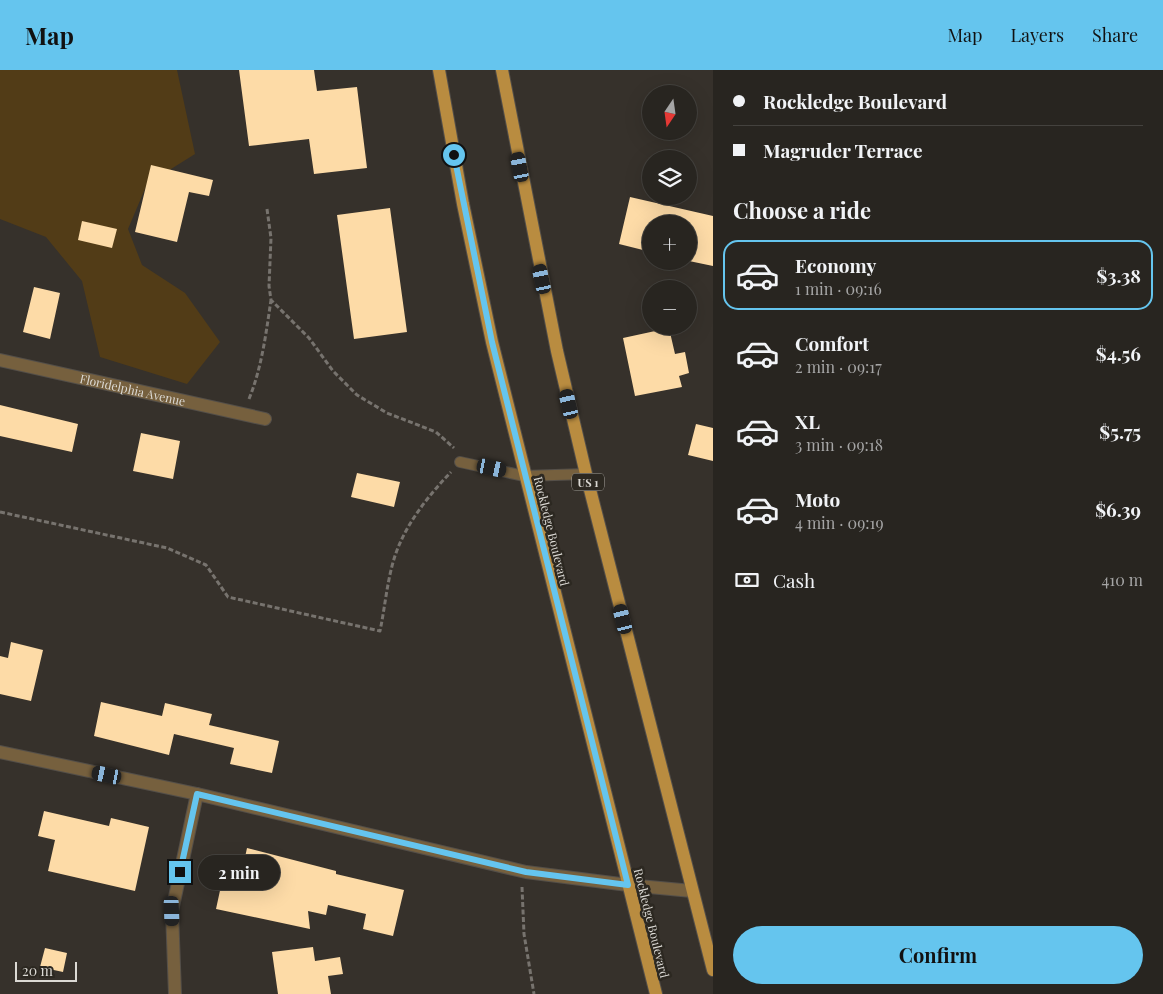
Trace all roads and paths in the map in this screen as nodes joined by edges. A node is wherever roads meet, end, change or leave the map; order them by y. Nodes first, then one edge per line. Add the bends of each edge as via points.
1 (439, 70) edge
2 (502, 70) edge
3 (267, 209) dead end
4 (271, 300) junction
5 (0, 360) edge
6 (243, 414) junction
7 (265, 419) dead end
8 (460, 462) junction
9 (586, 474) junction
10 (524, 476) junction
11 (0, 512) edge
12 (0, 752) edge
13 (197, 794) junction
14 (521, 871) junction
15 (628, 885) junction
16 (692, 891) junction
17 (713, 969) edge
18 (175, 994) edge
19 (534, 994) edge
20 (656, 994) edge

1 - 10 main road, Rockledge Boulevard via 463,204
2 - 9 main road, US 1 via 557,351
3 - 4 path via 271,238
4 - 6 path via 255,383
4 - 8 path via 309,338 333,371 357,395 387,413 436,432 454,446
5 - 6 street, Floridelphia Avenue
6 - 7 street, Floridelphia Avenue
8 - 10 lane
8 - 11 path via 434,491 407,531 394,558 380,631 228,598 206,565 167,548
9 - 10 lane
9 - 16 main road, US 1
10 - 15 main road, Rockledge Boulevard
12 - 13 street
13 - 14 street
13 - 18 street via 172,911
14 - 15 street
14 - 19 path via 524,934
15 - 16 street
15 - 20 main road, Rockledge Boulevard
16 - 17 main road, US 1

